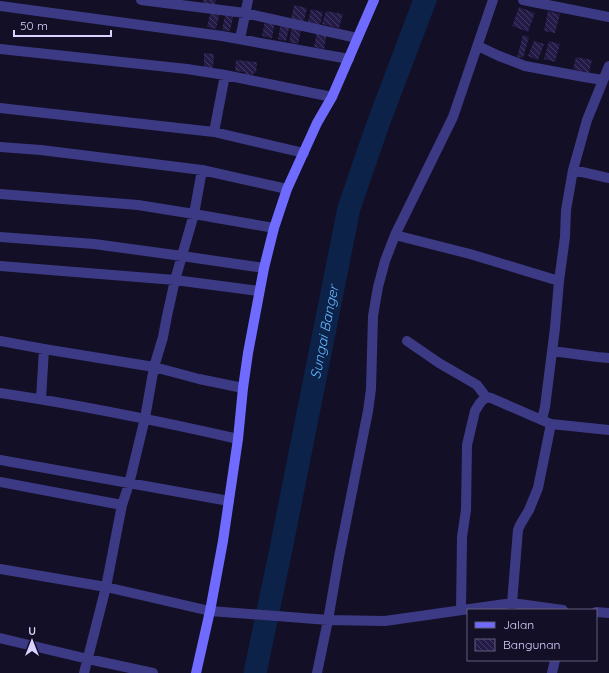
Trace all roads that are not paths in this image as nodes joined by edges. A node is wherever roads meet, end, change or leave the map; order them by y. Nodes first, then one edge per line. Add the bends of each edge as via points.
1 (141, 0) edge
2 (248, 0) edge
3 (374, 0) edge
4 (493, 0) edge
5 (523, 0) edge
6 (0, 6) edge
7 (245, 12) junction
8 (609, 17) edge
9 (357, 38) junction
10 (240, 39) junction
11 (478, 46) junction
12 (0, 49) edge
13 (349, 59) junction
14 (609, 66) edge
15 (225, 75) junction
16 (603, 80) junction
17 (332, 97) junction
18 (0, 108) edge
19 (214, 132) junction
20 (0, 147) edge
21 (304, 153) junction
22 (202, 170) junction
23 (573, 170) junction
24 (609, 178) edge
25 (287, 189) junction
26 (0, 194) edge
27 (194, 214) junction
28 (274, 228) junction
29 (395, 235) junction
30 (0, 237) edge
31 (182, 256) junction
32 (0, 266) edge
33 (264, 268) junction
34 (175, 280) junction
35 (559, 281) junction
36 (259, 291) junction
37 (0, 340) edge
38 (407, 341) dead end
39 (44, 349) junction
40 (552, 351) junction
41 (609, 358) edge
42 (154, 367) junction
43 (243, 388) junction
44 (0, 393) edge
45 (486, 397) junction
46 (41, 399) junction
47 (144, 418) junction
48 (547, 422) junction
49 (609, 430) edge
50 (238, 439) junction
51 (0, 460) edge
52 (0, 482) edge
53 (129, 484) junction
54 (229, 501) junction
55 (122, 505) junction
56 (0, 569) edge
57 (106, 587) junction
58 (512, 603) junction
59 (467, 609) edge
60 (468, 609) edge
61 (556, 609) edge
62 (461, 610) junction
63 (214, 611) junction
64 (597, 612) edge
65 (609, 613) edge
66 (325, 620) junction
67 (0, 638) edge
68 (88, 659) junction
69 (555, 661) edge
70 (84, 673) edge
71 (153, 673) edge
72 (196, 673) edge
73 (317, 673) edge
74 (552, 673) edge

1 - 7 street
2 - 7 street
3 - 9 street
4 - 11 street
5 - 8 street
6 - 10 street
7 - 9 street
7 - 10 street
9 - 13 street
10 - 13 street
11 - 16 street via 525,66
11 - 29 street via 453,117
12 - 15 street
13 - 17 street
14 - 16 street
15 - 17 street
15 - 19 street
16 - 23 street via 587,120
17 - 21 street
18 - 19 street
19 - 21 street
20 - 22 street
21 - 25 street
22 - 25 street
22 - 27 street
23 - 24 street
23 - 35 street
25 - 28 street
26 - 27 street via 138,205
27 - 28 street
27 - 31 street
28 - 33 street
29 - 35 street
29 - 66 street via 378,287 373,316 368,411
30 - 31 street via 94,244
31 - 33 street
31 - 34 street
32 - 34 street
33 - 36 street
34 - 36 street
34 - 42 street
35 - 40 street
36 - 43 street
37 - 39 street
38 - 45 street via 477,385
39 - 42 street
39 - 46 street
40 - 41 street
40 - 48 street via 545,407
42 - 43 street
42 - 47 street
43 - 50 street
44 - 46 street
45 - 48 street
45 - 62 street via 475,411 468,445 466,510 462,537
46 - 47 street
47 - 50 street
47 - 53 street
48 - 49 street
48 - 58 street via 538,488 518,530
50 - 54 street
51 - 53 street
52 - 55 street
53 - 54 street
53 - 55 street
54 - 63 street
55 - 57 street
56 - 57 street
57 - 63 street
57 - 68 street
58 - 60 street
58 - 61 street
59 - 62 street
62 - 66 street via 385,621
63 - 66 street
63 - 72 street
64 - 65 street
66 - 73 street
67 - 68 street
68 - 70 street
68 - 71 street
69 - 74 street

